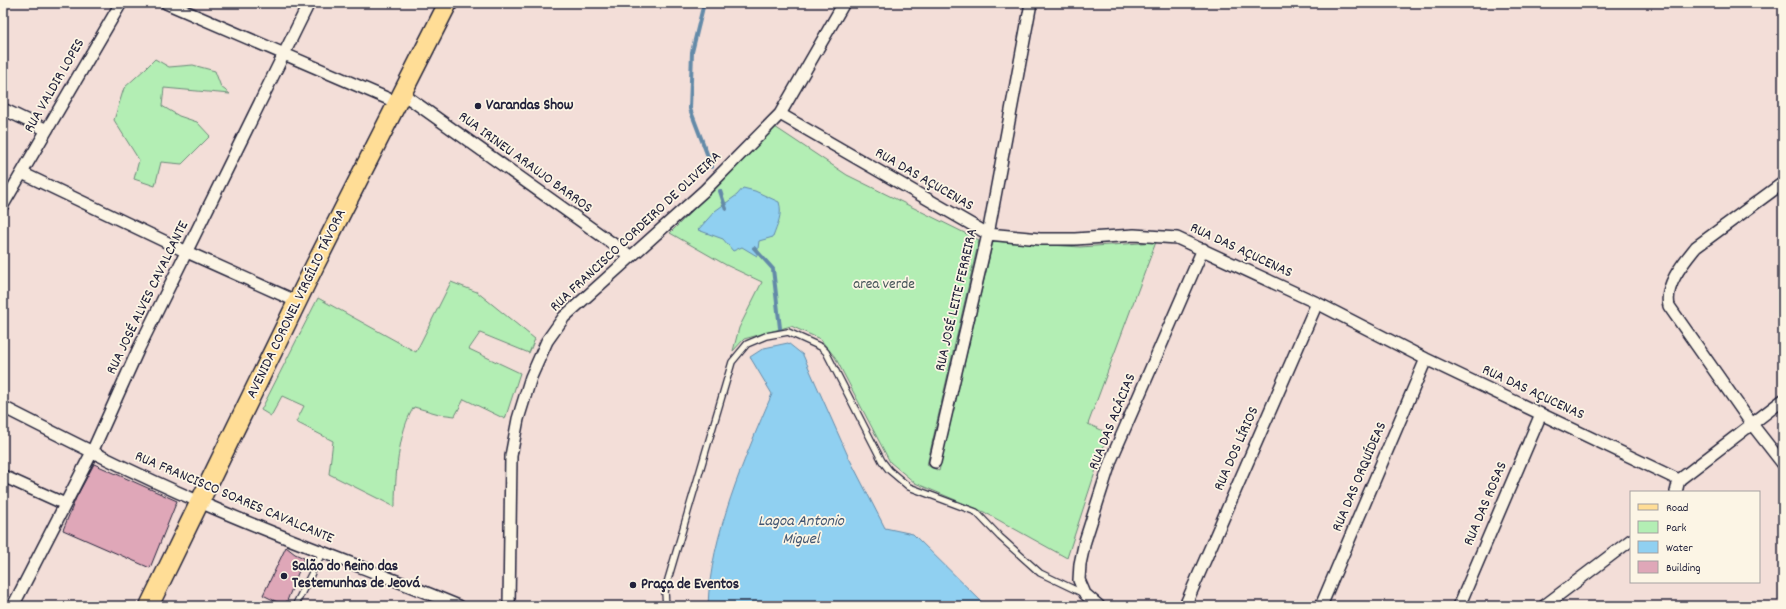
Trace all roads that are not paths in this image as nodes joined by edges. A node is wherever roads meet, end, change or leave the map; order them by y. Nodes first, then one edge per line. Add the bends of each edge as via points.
1 (121, 3) edge
2 (166, 3) edge
3 (309, 3) edge
4 (448, 3) edge
5 (844, 3) edge
6 (1031, 3) edge
7 (285, 53) junction
8 (400, 98) junction
9 (3, 110) edge
10 (780, 114) junction
11 (47, 130) junction
12 (22, 173) junction
13 (1783, 183) edge
14 (3, 205) edge
15 (988, 234) junction
16 (1203, 249) junction
17 (187, 252) junction
18 (630, 256) junction
19 (298, 302) junction
20 (1317, 304) junction
21 (1426, 359) junction
22 (1783, 400) edge
23 (3, 407) edge
24 (1541, 414) junction
25 (1751, 423) junction
26 (92, 452) junction
27 (935, 462) dead end
28 (1783, 464) edge
29 (3, 476) edge
30 (1679, 480) junction
31 (1676, 491) edge
32 (200, 502) junction
33 (65, 504) junction
34 (1630, 541) edge
35 (322, 553) junction
36 (1085, 594) junction
37 (13, 606) edge
38 (149, 606) edge
39 (295, 606) edge
40 (459, 606) edge
41 (509, 606) edge
42 (666, 606) edge
43 (1099, 606) edge
44 (1185, 606) edge
45 (1321, 606) edge
46 (1459, 606) edge
47 (1544, 606) edge

1 - 11 street, RUA VALDIR LOPES
2 - 7 street, RUA IRINEU ARAUJO BARROS
3 - 7 street, RUA JOSÉ ALVES CAVALCANTE
4 - 8 main road, AVENIDA CORONEL VIRGÍLIO TÁVORA
5 - 10 street, RUA FRANCISCO CORDEIRO DE OLIVEIRA
6 - 15 street, RUA JOSÉ LEITE FERREIRA
7 - 8 street, RUA IRINEU ARAUJO BARROS
7 - 17 street, RUA JOSÉ ALVES CAVALCANTE
8 - 18 street, RUA IRINEU ARAUJO BARROS
8 - 19 main road, AVENIDA CORONEL VIRGÍLIO TÁVORA
9 - 11 street
10 - 15 street, RUA DAS AÇUCENAS
10 - 18 street, RUA FRANCISCO CORDEIRO DE OLIVEIRA via 705,190
11 - 12 street, RUA VALDIR LOPES
12 - 14 street, RUA VALDIR LOPES
12 - 17 street
13 - 25 street via 1696,247 1687,258 1669,293 1669,306
15 - 16 street, RUA DAS AÇUCENAS via 1075,240 1116,236 1165,236
15 - 27 street, RUA JOSÉ LEITE FERREIRA
16 - 20 street, RUA DAS AÇUCENAS
16 - 36 street, RUA DAS ACÁCIAS via 1111,460 1080,564 1079,580
17 - 19 street
17 - 26 street, RUA JOSÉ ALVES CAVALCANTE via 138,350
18 - 41 street, RUA FRANCISCO CORDEIRO DE OLIVEIRA via 564,317 547,340 531,376 518,419 511,456
19 - 32 main road, AVENIDA CORONEL VIRGÍLIO TÁVORA
20 - 21 street, RUA DAS AÇUCENAS
20 - 44 street, RUA DOS LÍRIOS
21 - 24 street, RUA DAS AÇUCENAS
21 - 45 street, RUA DAS ORQUÍDEAS
22 - 25 street
23 - 26 street, RUA FRANCISCO SOARES CAVALCANTE
24 - 30 street, RUA DAS AÇUCENAS
24 - 46 street, RUA DAS ROSAS
25 - 28 street
25 - 30 street
26 - 32 street, RUA FRANCISCO SOARES CAVALCANTE
26 - 33 street, RUA JOSÉ ALVES CAVALCANTE
29 - 33 street
30 - 31 street
32 - 35 street, RUA FRANCISCO SOARES CAVALCANTE
32 - 38 main road, AVENIDA CORONEL VIRGÍLIO TÁVORA
33 - 37 street, RUA JOSÉ ALVES CAVALCANTE
34 - 47 street
35 - 39 lane
35 - 40 street, RUA FRANCISCO SOARES CAVALCANTE
36 - 42 lane via 1040,573 976,512 909,487 889,470 826,352 821,347 788,332 766,336 747,344 732,362 667,583
36 - 43 street

